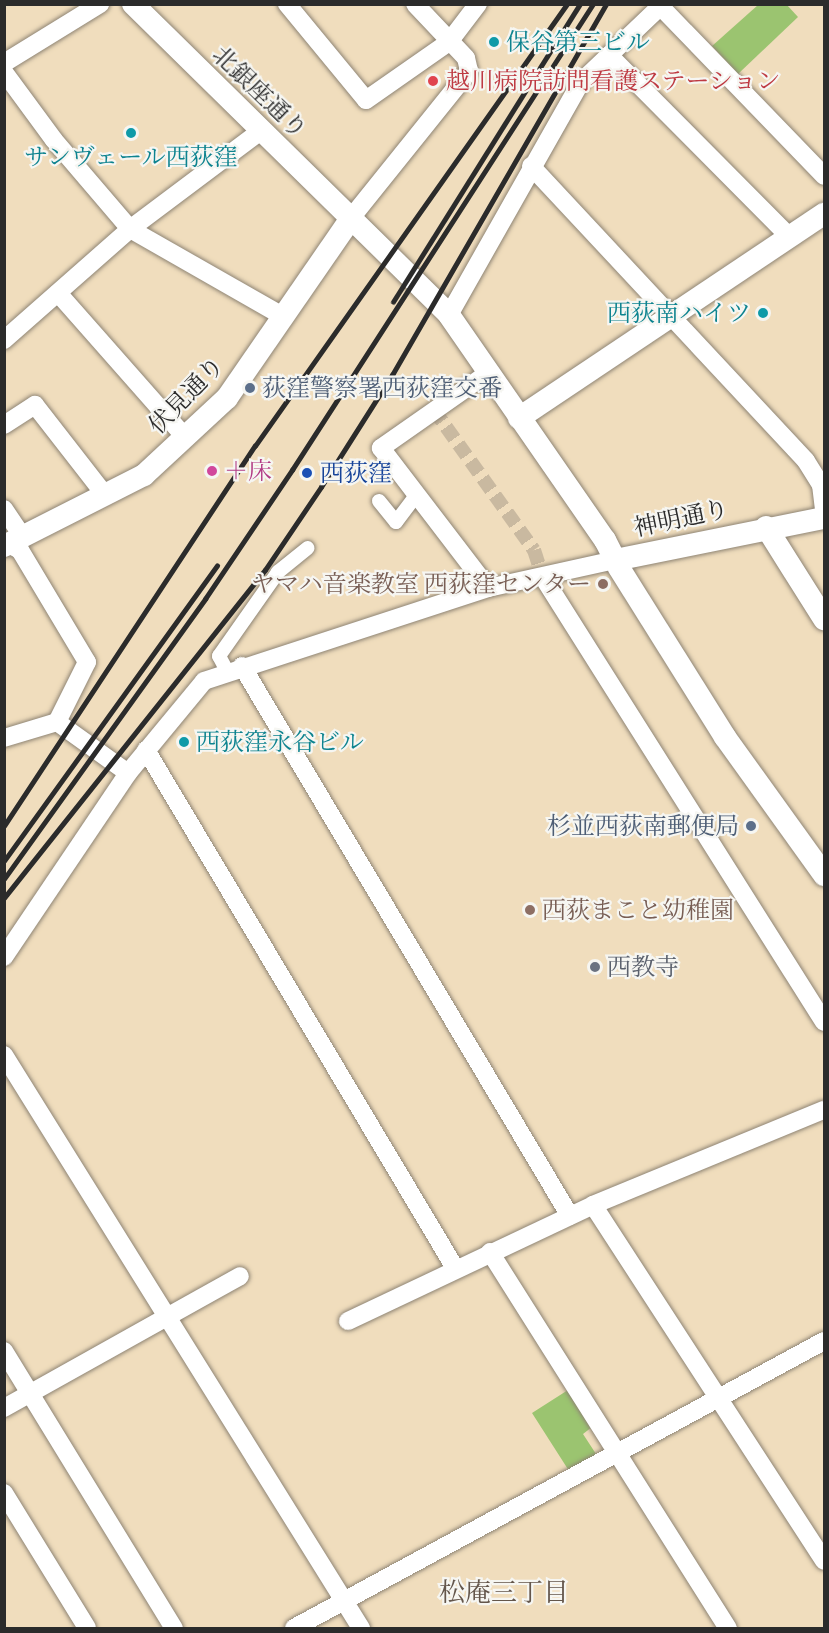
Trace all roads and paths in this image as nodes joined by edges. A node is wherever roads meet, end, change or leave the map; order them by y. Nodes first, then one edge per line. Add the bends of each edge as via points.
1 (100, 4) edge
2 (133, 4) edge
3 (287, 4) edge
4 (416, 4) edge
5 (478, 4) edge
6 (662, 6) edge
7 (449, 42) junction
8 (609, 56) junction
9 (4, 63) edge
10 (4, 72) edge
11 (262, 130) junction
12 (531, 166) junction
13 (825, 176) edge
14 (825, 214) edge
15 (351, 218) junction
16 (130, 229) junction
17 (790, 237) junction
18 (58, 293) junction
19 (669, 314) junction
20 (449, 315) junction
21 (284, 317) junction
22 (4, 340) edge
23 (488, 373) junction
24 (519, 418) junction
25 (4, 424) edge
26 (185, 437) junction
27 (105, 495) junction
28 (416, 495) junction
29 (379, 501) dead end
30 (4, 509) edge
31 (825, 511) edge
32 (825, 518) edge
33 (766, 527) junction
34 (12, 542) edge
35 (308, 548) dead end
36 (615, 560) junction
37 (546, 576) junction
38 (488, 588) junction
39 (825, 619) edge
40 (235, 669) junction
41 (57, 722) junction
42 (4, 738) edge
43 (146, 750) junction
44 (128, 773) junction
45 (825, 875) edge
46 (4, 957) edge
47 (825, 1022) edge
48 (4, 1055) edge
49 (825, 1110) edge
50 (593, 1205) junction
51 (570, 1216) junction
52 (490, 1252) junction
53 (455, 1268) junction
54 (240, 1276) dead end
55 (167, 1317) junction
56 (348, 1321) dead end
57 (825, 1341) edge
58 (4, 1351) edge
59 (31, 1394) junction
60 (719, 1398) junction
61 (4, 1408) edge
62 (619, 1454) junction
63 (4, 1493) edge
64 (825, 1561) edge
65 (345, 1602) junction
66 (87, 1629) edge
67 (174, 1629) edge
68 (294, 1629) edge
69 (361, 1629) edge
70 (728, 1629) edge

1 - 9 street
2 - 11 street, 北銀座通り
3 - 7 street via 366,100
4 - 7 street
5 - 7 street
6 - 8 street
6 - 13 street
7 - 15 street via 466,58 468,71
8 - 12 street via 581,82
8 - 17 street
10 - 16 street via 54,140
11 - 15 street, 北銀座通り
11 - 16 street
12 - 19 street
12 - 20 street
14 - 17 street
15 - 20 street, 北銀座通り
15 - 21 street, 伏見通り
16 - 18 street
16 - 21 street
17 - 19 street
18 - 22 street
18 - 26 street
19 - 24 street
19 - 31 street via 806,461 821,485
20 - 23 street, 北銀座通り
21 - 26 street, 伏見通り via 228,398
23 - 24 street, 北銀座通り
23 - 28 street via 381,448
24 - 36 street, 北銀座通り
25 - 27 street via 35,405
26 - 27 street, 伏見通り via 144,476
27 - 34 street, 伏見通り
28 - 29 street via 396,522
28 - 38 street
30 - 34 street
32 - 33 street, 神明通り
33 - 36 street, 神明通り
33 - 39 street
34 - 41 street via 87,662
35 - 40 street via 278,572 219,656
36 - 37 street, 神明通り
36 - 45 street, 北銀座通り via 725,737
37 - 38 street, 神明通り
37 - 47 street
38 - 40 street, 神明通り
40 - 43 street, 神明通り via 204,681
40 - 51 street
41 - 42 street
41 - 44 street
43 - 44 street, 神明通り
43 - 53 street
44 - 46 street, 神明通り
48 - 55 street
49 - 50 street
50 - 51 street
50 - 60 street
51 - 52 street
52 - 53 street
52 - 62 street
53 - 56 street
54 - 55 street
55 - 59 street
55 - 65 street
57 - 60 street
58 - 59 street
59 - 61 street
59 - 67 street
60 - 62 street
60 - 64 street
62 - 65 street
62 - 70 street
63 - 66 street
65 - 68 street
65 - 69 street

